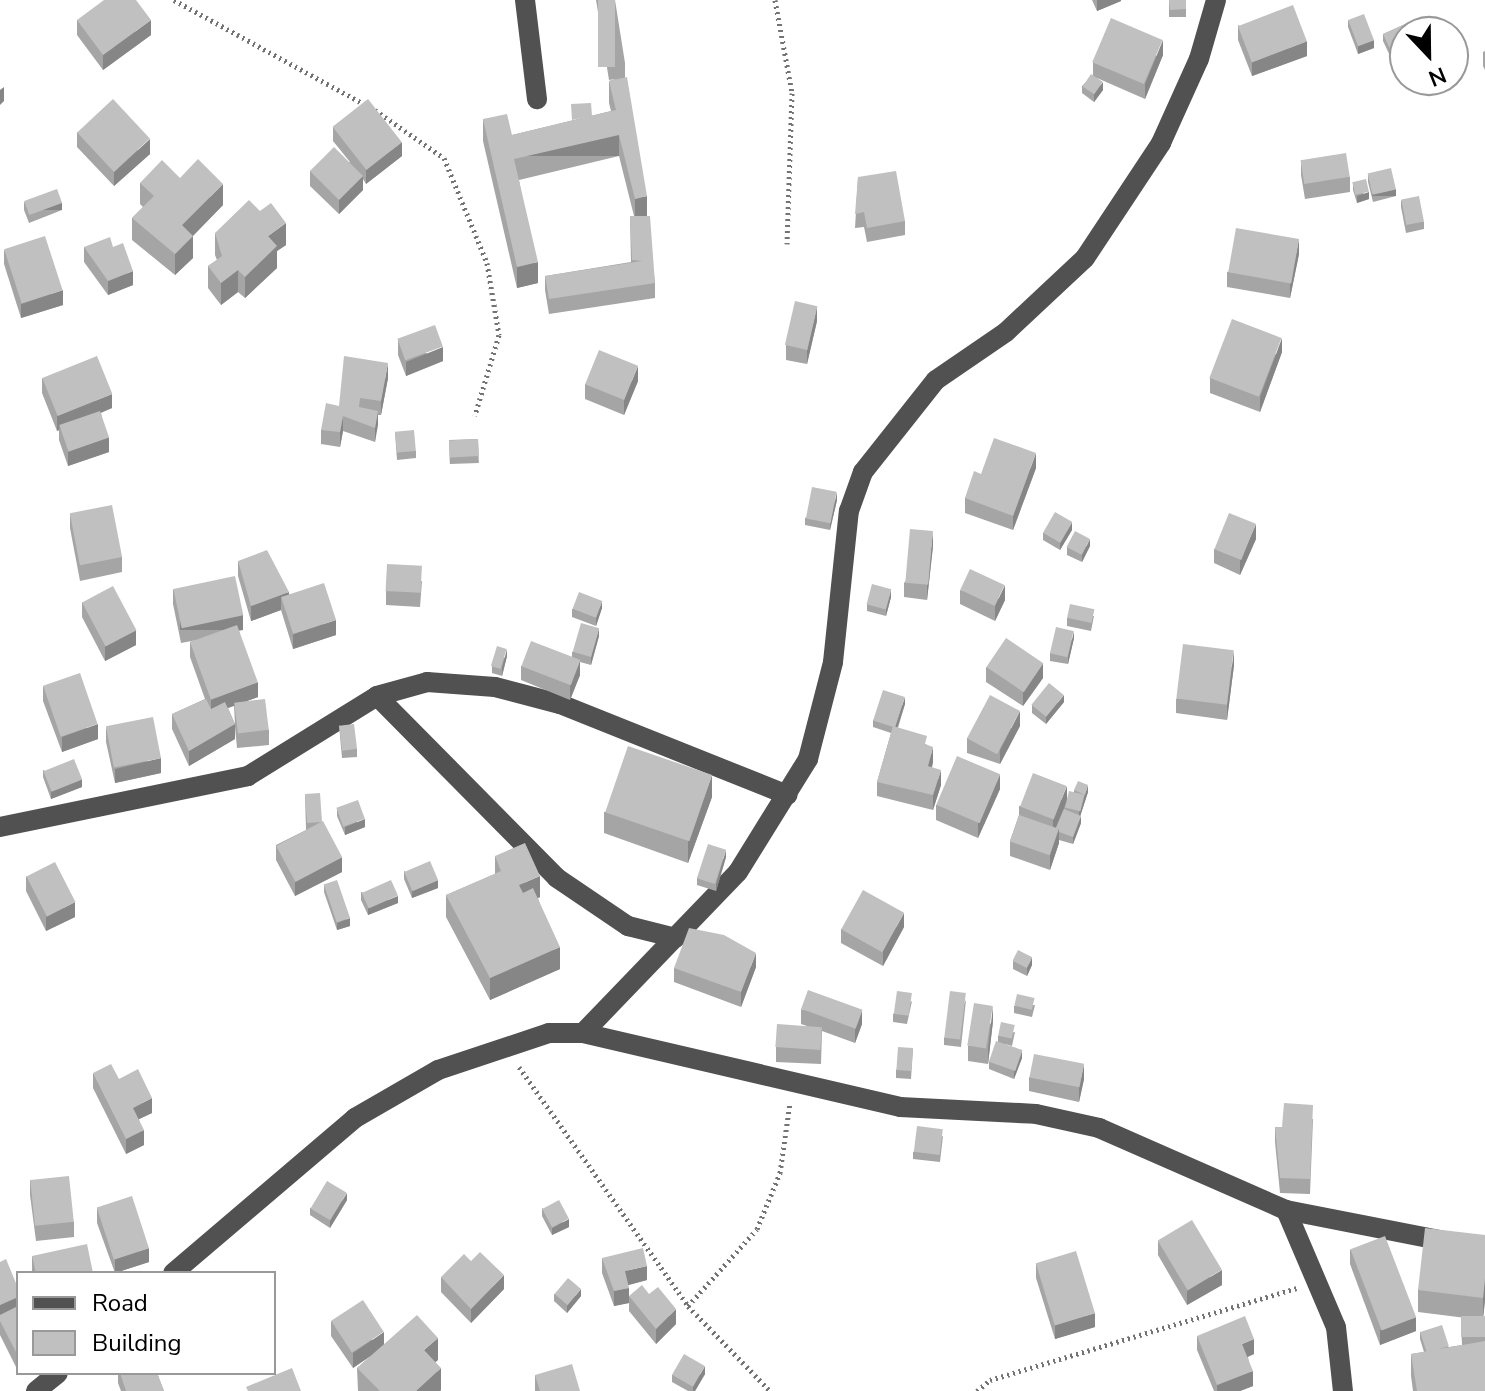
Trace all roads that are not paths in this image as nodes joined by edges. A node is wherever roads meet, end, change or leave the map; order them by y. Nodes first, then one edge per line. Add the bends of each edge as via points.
1 (525, 0) edge
2 (1216, 0) edge
3 (537, 99) dead end
4 (377, 696) junction
5 (788, 795) junction
6 (0, 827) edge
7 (676, 938) junction
8 (583, 1033) junction
9 (1286, 1210) junction
10 (1485, 1249) edge
11 (175, 1271) edge
12 (56, 1375) edge
13 (36, 1391) edge
14 (1343, 1391) edge

1 - 3 street
2 - 5 street via 1199,59 1161,143 1085,258 1006,332 936,380 863,472 849,511 820,729
4 - 5 street via 427,682 495,687 646,733
4 - 6 street via 248,776
4 - 7 street via 557,878 628,926
5 - 7 street via 738,872
7 - 8 street
8 - 9 street via 791,1087 900,1107 1036,1114 1099,1128
8 - 11 street via 503,1044 438,1070 355,1118
9 - 10 street
9 - 14 street via 1336,1327
12 - 13 street

